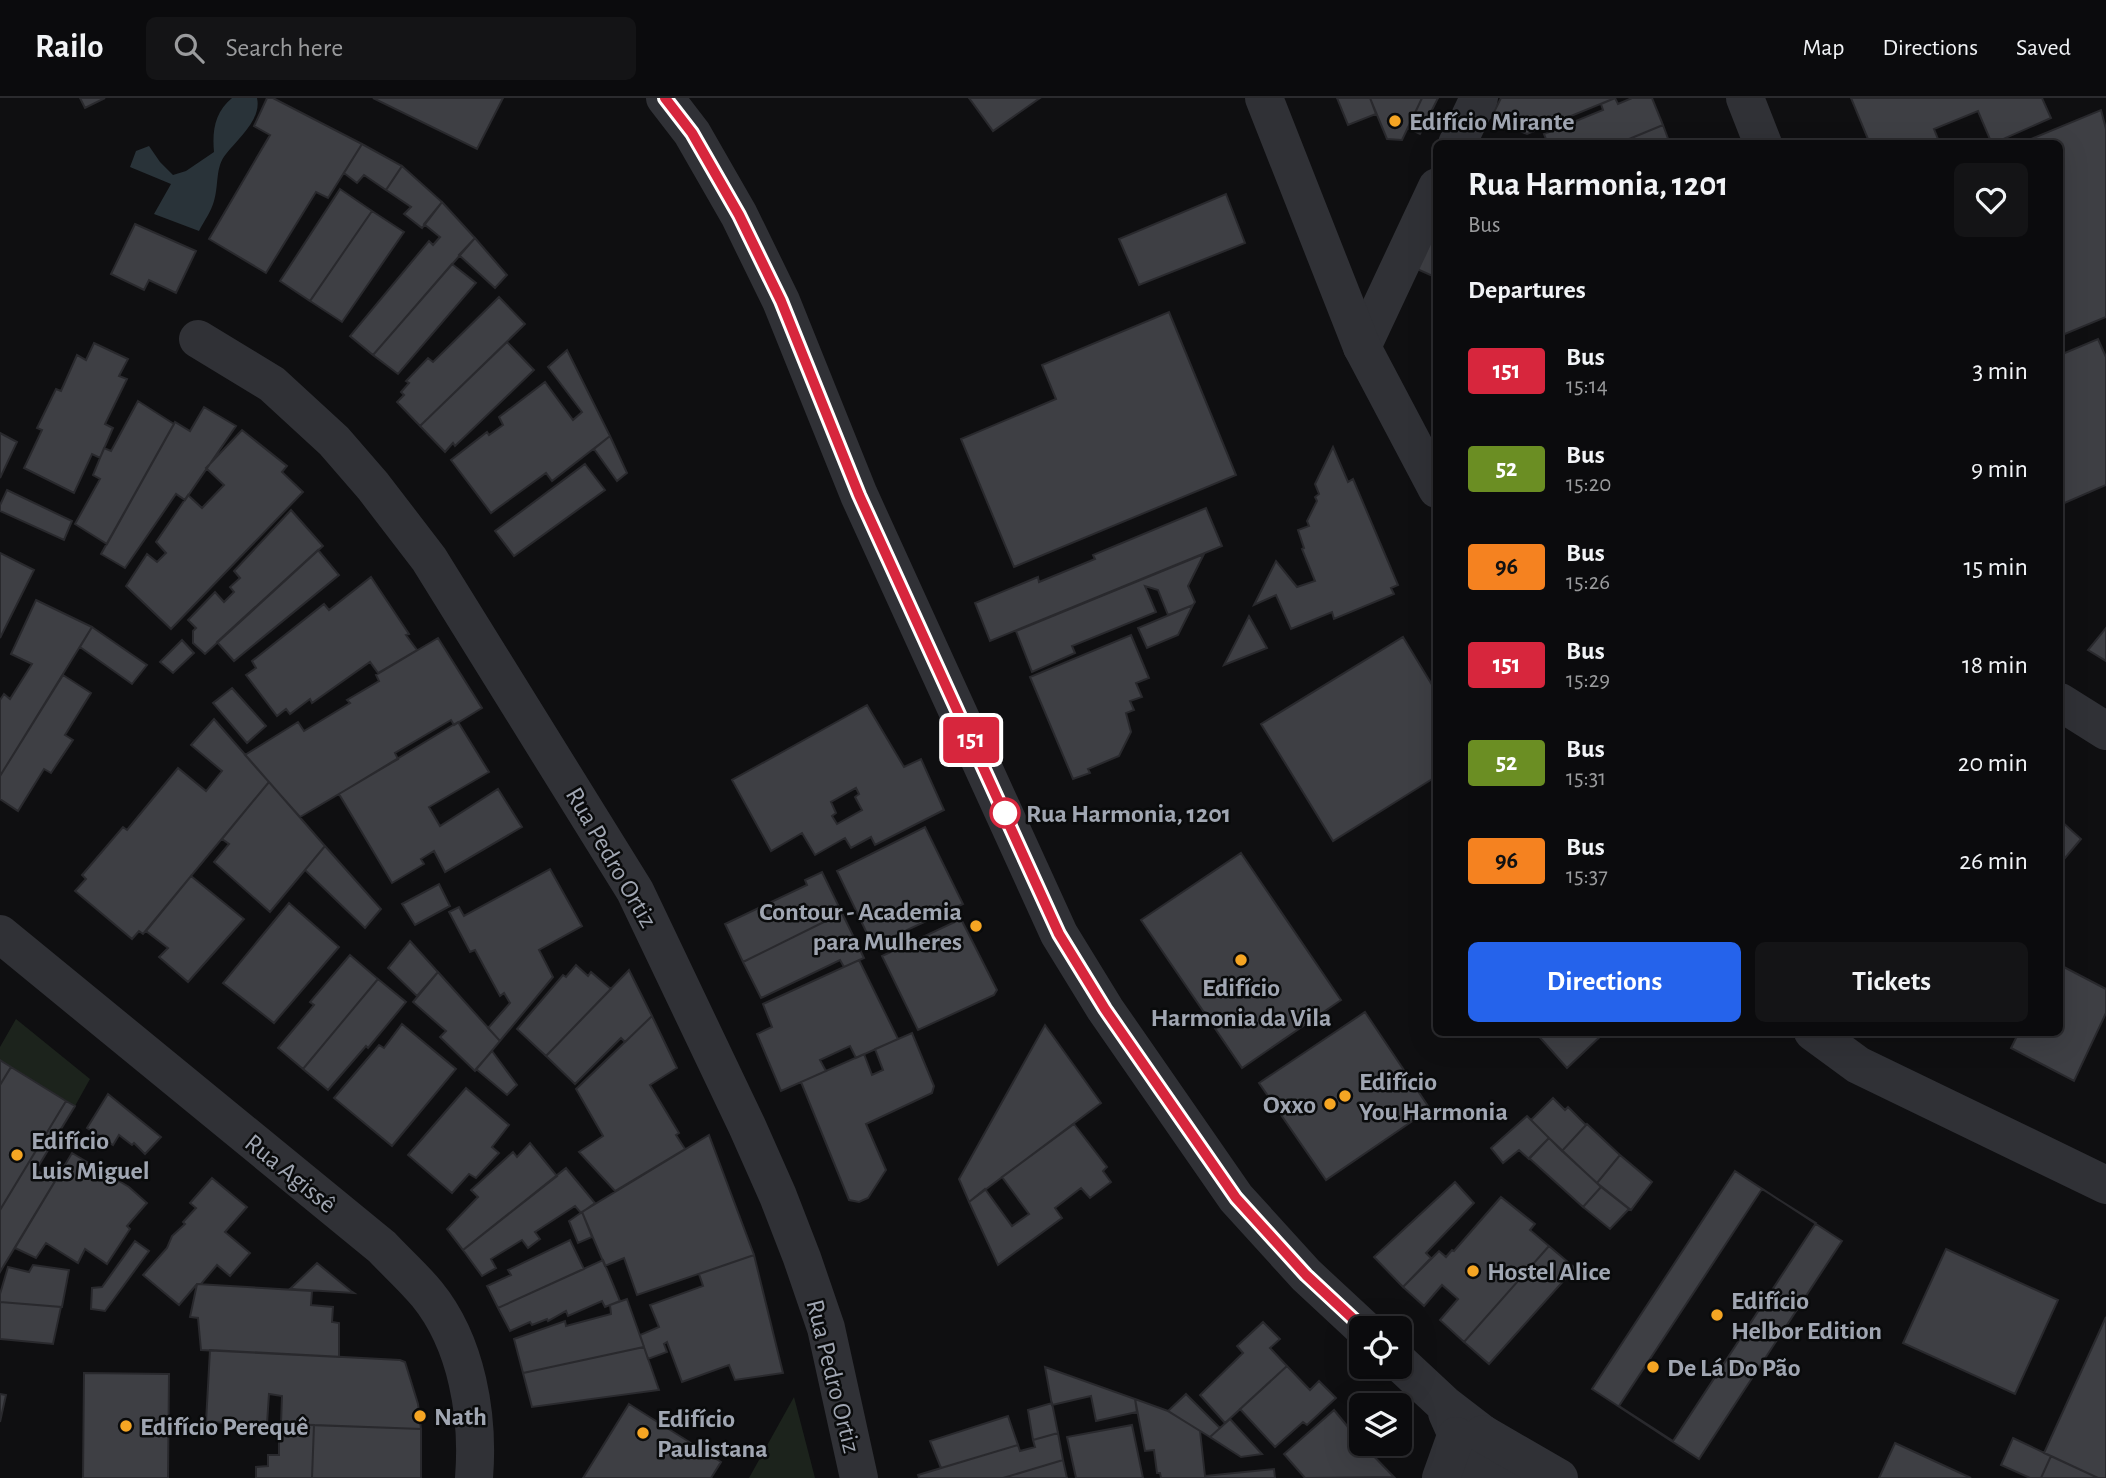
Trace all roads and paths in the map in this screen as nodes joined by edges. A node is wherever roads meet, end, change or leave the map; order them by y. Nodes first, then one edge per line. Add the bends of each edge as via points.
1 (665, 98) edge
2 (1264, 98) edge
3 (1479, 98) edge
4 (1745, 98) edge
5 (1459, 140) edge
6 (1761, 140) edge
7 (1433, 196) edge
8 (198, 339) dead end
9 (1362, 347) junction
10 (1433, 481) edge
11 (2063, 704) edge
12 (2106, 731) edge
13 (0, 934) edge
14 (1818, 1036) edge
15 (2106, 1185) edge
16 (1350, 1316) edge
17 (1412, 1375) edge
18 (1461, 1425) junction
19 (474, 1478) edge
20 (859, 1478) edge
21 (1441, 1478) edge
22 (1476, 1478) edge
23 (1514, 1478) edge
24 (1559, 1478) edge

1 - 16 street via 692,133 733,203 781,301 859,495 1059,934 1105,1009 1236,1198
2 - 9 street
3 - 5 street
4 - 6 street
7 - 9 street
8 - 20 street, Rua Pedro Ortiz via 272,384 334,441 373,486 429,559 635,891 747,1126 802,1258 826,1328
9 - 10 street
11 - 12 street
13 - 19 street, Rua Agissê via 382,1247 428,1295 458,1344 471,1401
14 - 15 street via 1857,1066
17 - 18 street
18 - 21 street
18 - 22 street
18 - 23 street
18 - 24 street

